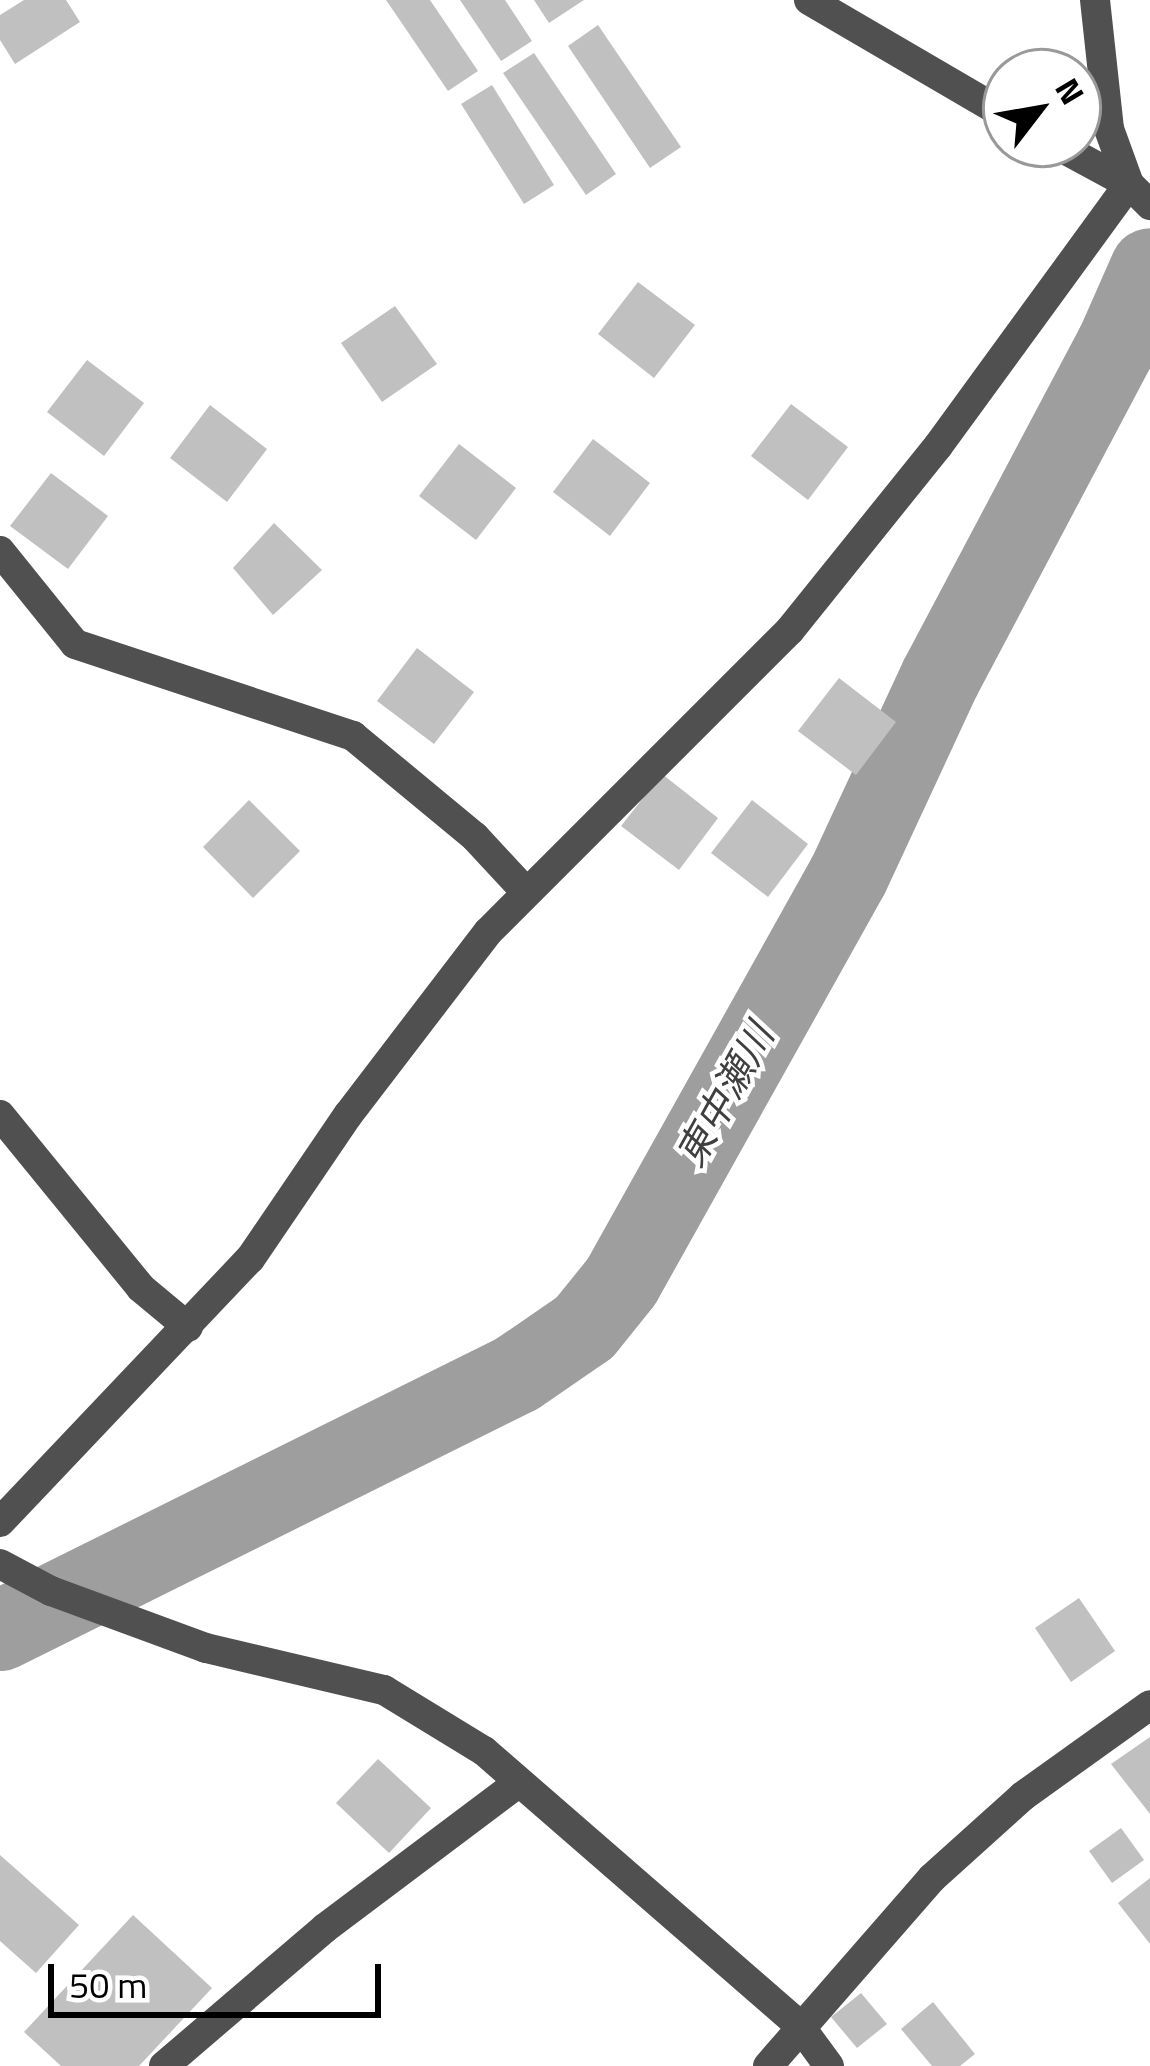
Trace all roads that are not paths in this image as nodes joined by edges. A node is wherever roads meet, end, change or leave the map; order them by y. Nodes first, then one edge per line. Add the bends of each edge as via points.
1 (809, 0) edge
2 (1095, 0) edge
3 (982, 102) edge
4 (1095, 168) edge
5 (1140, 195) edge
6 (0, 551) edge
7 (526, 892) junction
8 (0, 1115) edge
9 (188, 1327) junction
10 (0, 1522) edge
11 (0, 1564) edge
12 (1150, 1705) edge
13 (518, 1783) junction
14 (799, 2025) junction
15 (164, 2066) edge
16 (768, 2066) edge
17 (829, 2066) edge

1 - 3 street
2 - 5 street via 1108,129
4 - 5 street
5 - 7 street via 790,630
6 - 7 street via 75,644 353,736 475,837
7 - 9 street via 348,1115 250,1259
8 - 9 street via 142,1288
9 - 10 street
11 - 13 street via 206,1648 384,1690 484,1750
12 - 14 street via 992,1823
13 - 14 street
13 - 15 street via 325,1928
14 - 16 street
14 - 17 street

